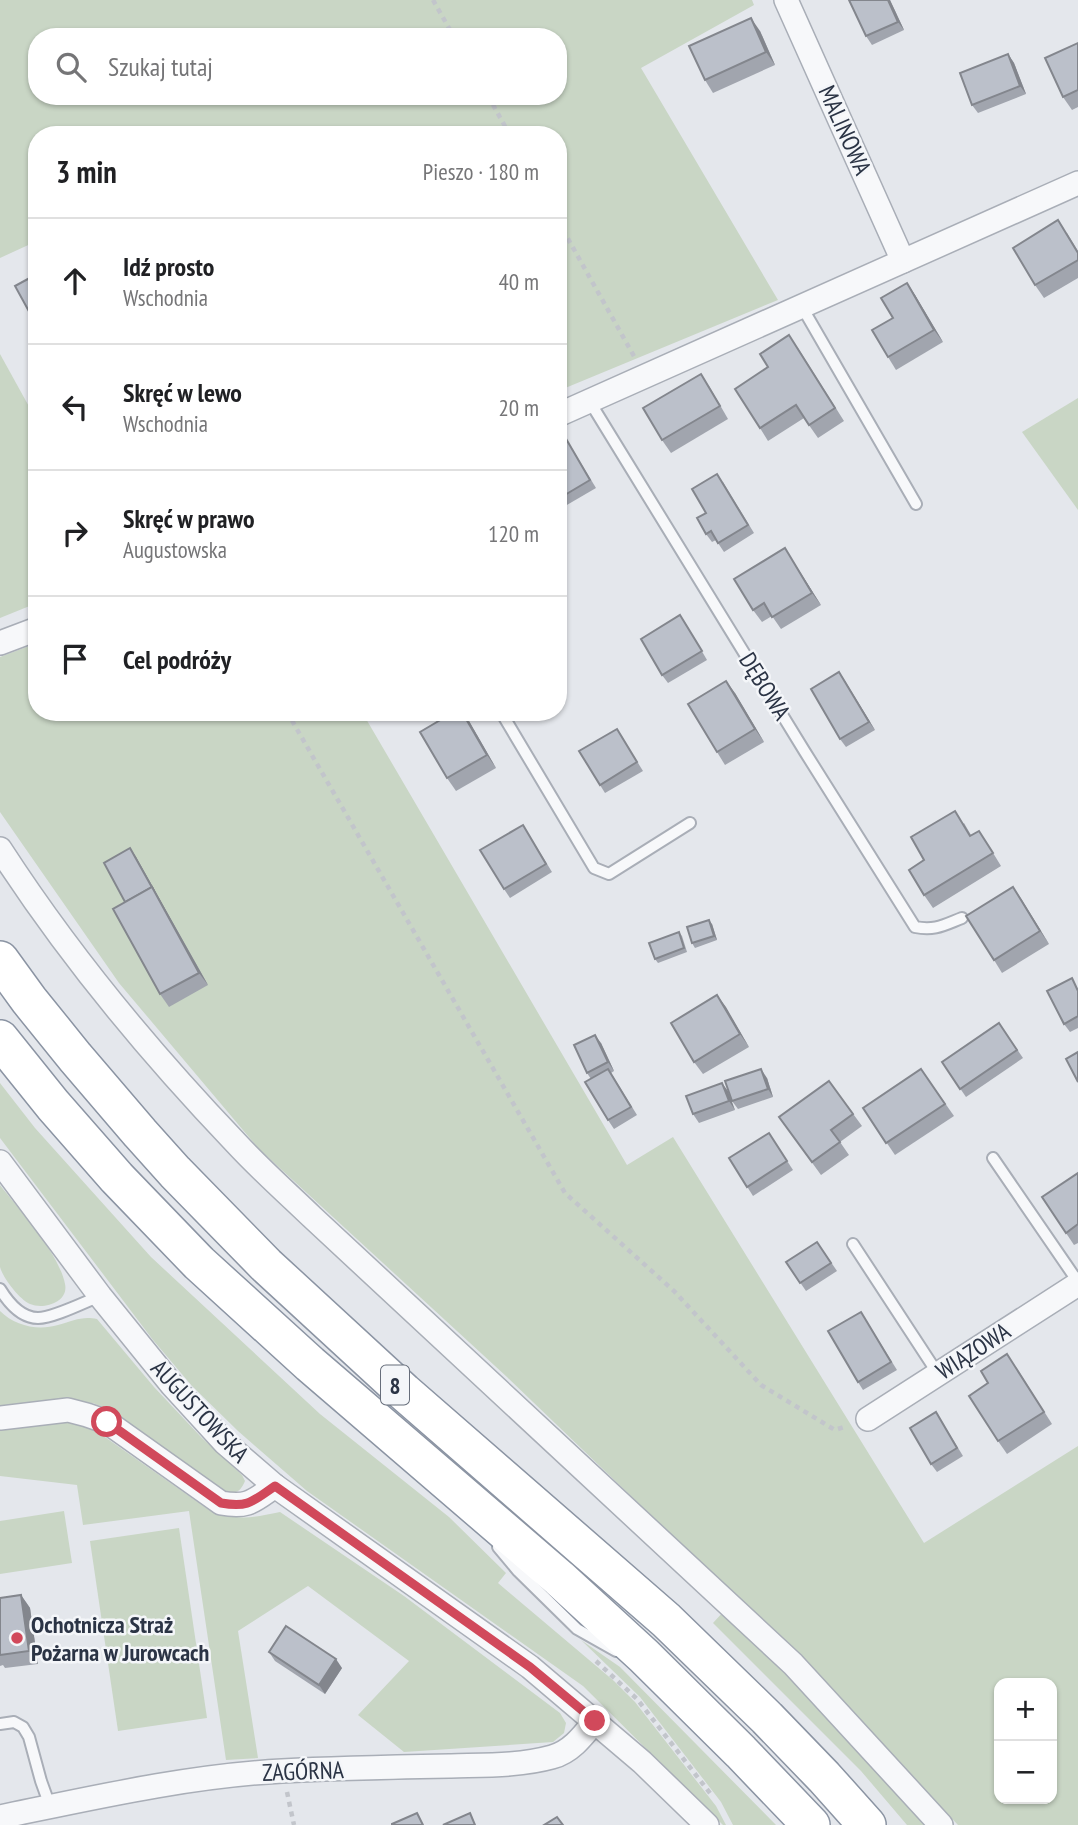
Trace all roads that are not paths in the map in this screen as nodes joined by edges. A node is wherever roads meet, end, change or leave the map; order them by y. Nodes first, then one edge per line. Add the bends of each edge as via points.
1 (786, 0) edge
2 (1078, 183) edge
3 (903, 261) junction
4 (802, 307) junction
5 (590, 402) junction
6 (567, 411) edge
7 (916, 505) dead end
8 (28, 632) edge
9 (0, 643) edge
10 (506, 721) edge
11 (690, 824) dead end
12 (0, 849) edge
13 (962, 918) dead end
14 (0, 960) edge
15 (0, 1039) edge
16 (993, 1158) dead end
17 (0, 1162) edge
18 (853, 1244) dead end
19 (1078, 1283) edge
20 (0, 1289) edge
21 (100, 1296) junction
22 (938, 1374) junction
23 (0, 1418) edge
24 (868, 1419) road end
25 (275, 1486) junction
26 (493, 1540) dead end
27 (644, 1656) junction
28 (595, 1721) junction
29 (0, 1724) edge
30 (824, 1777) junction
31 (50, 1806) junction
32 (804, 1817) edge
33 (2, 1819) edge
34 (707, 1825) edge
35 (867, 1825) edge
36 (879, 1825) edge
37 (941, 1825) edge

1 - 3 street, MALINOWA
2 - 3 street
3 - 4 street
4 - 5 street
4 - 7 lane
5 - 6 street
5 - 13 lane, DĘBOWA via 915,927 935,929
8 - 9 street
10 - 11 lane via 594,867 608,874
12 - 37 street via 113,1003 236,1143 793,1664
14 - 30 highway, 8 via 75,1058 265,1265 666,1620
15 - 27 highway, 8 via 117,1178 199,1263 477,1515 559,1578
16 - 19 lane
17 - 21 street, AUGUSTOWSKA
18 - 22 lane
19 - 22 street, WIĄZOWA
20 - 21 lane via 16,1309 38,1318
21 - 25 street, AUGUSTOWSKA via 225,1443
22 - 24 street, WIĄZOWA
23 - 25 street via 68,1410 107,1422 221,1503 250,1503
25 - 28 street, AUGUSTOWSKA via 530,1667
26 - 27 lane via 577,1629 618,1652
27 - 32 highway, 8
28 - 31 street, ZAGÓRNA via 567,1752 552,1758 511,1764 236,1774
28 - 34 street, AUGUSTOWSKA
29 - 31 lane via 14,1722 23,1727
30 - 35 highway, 8
30 - 36 highway
31 - 33 street, ZAGÓRNA

